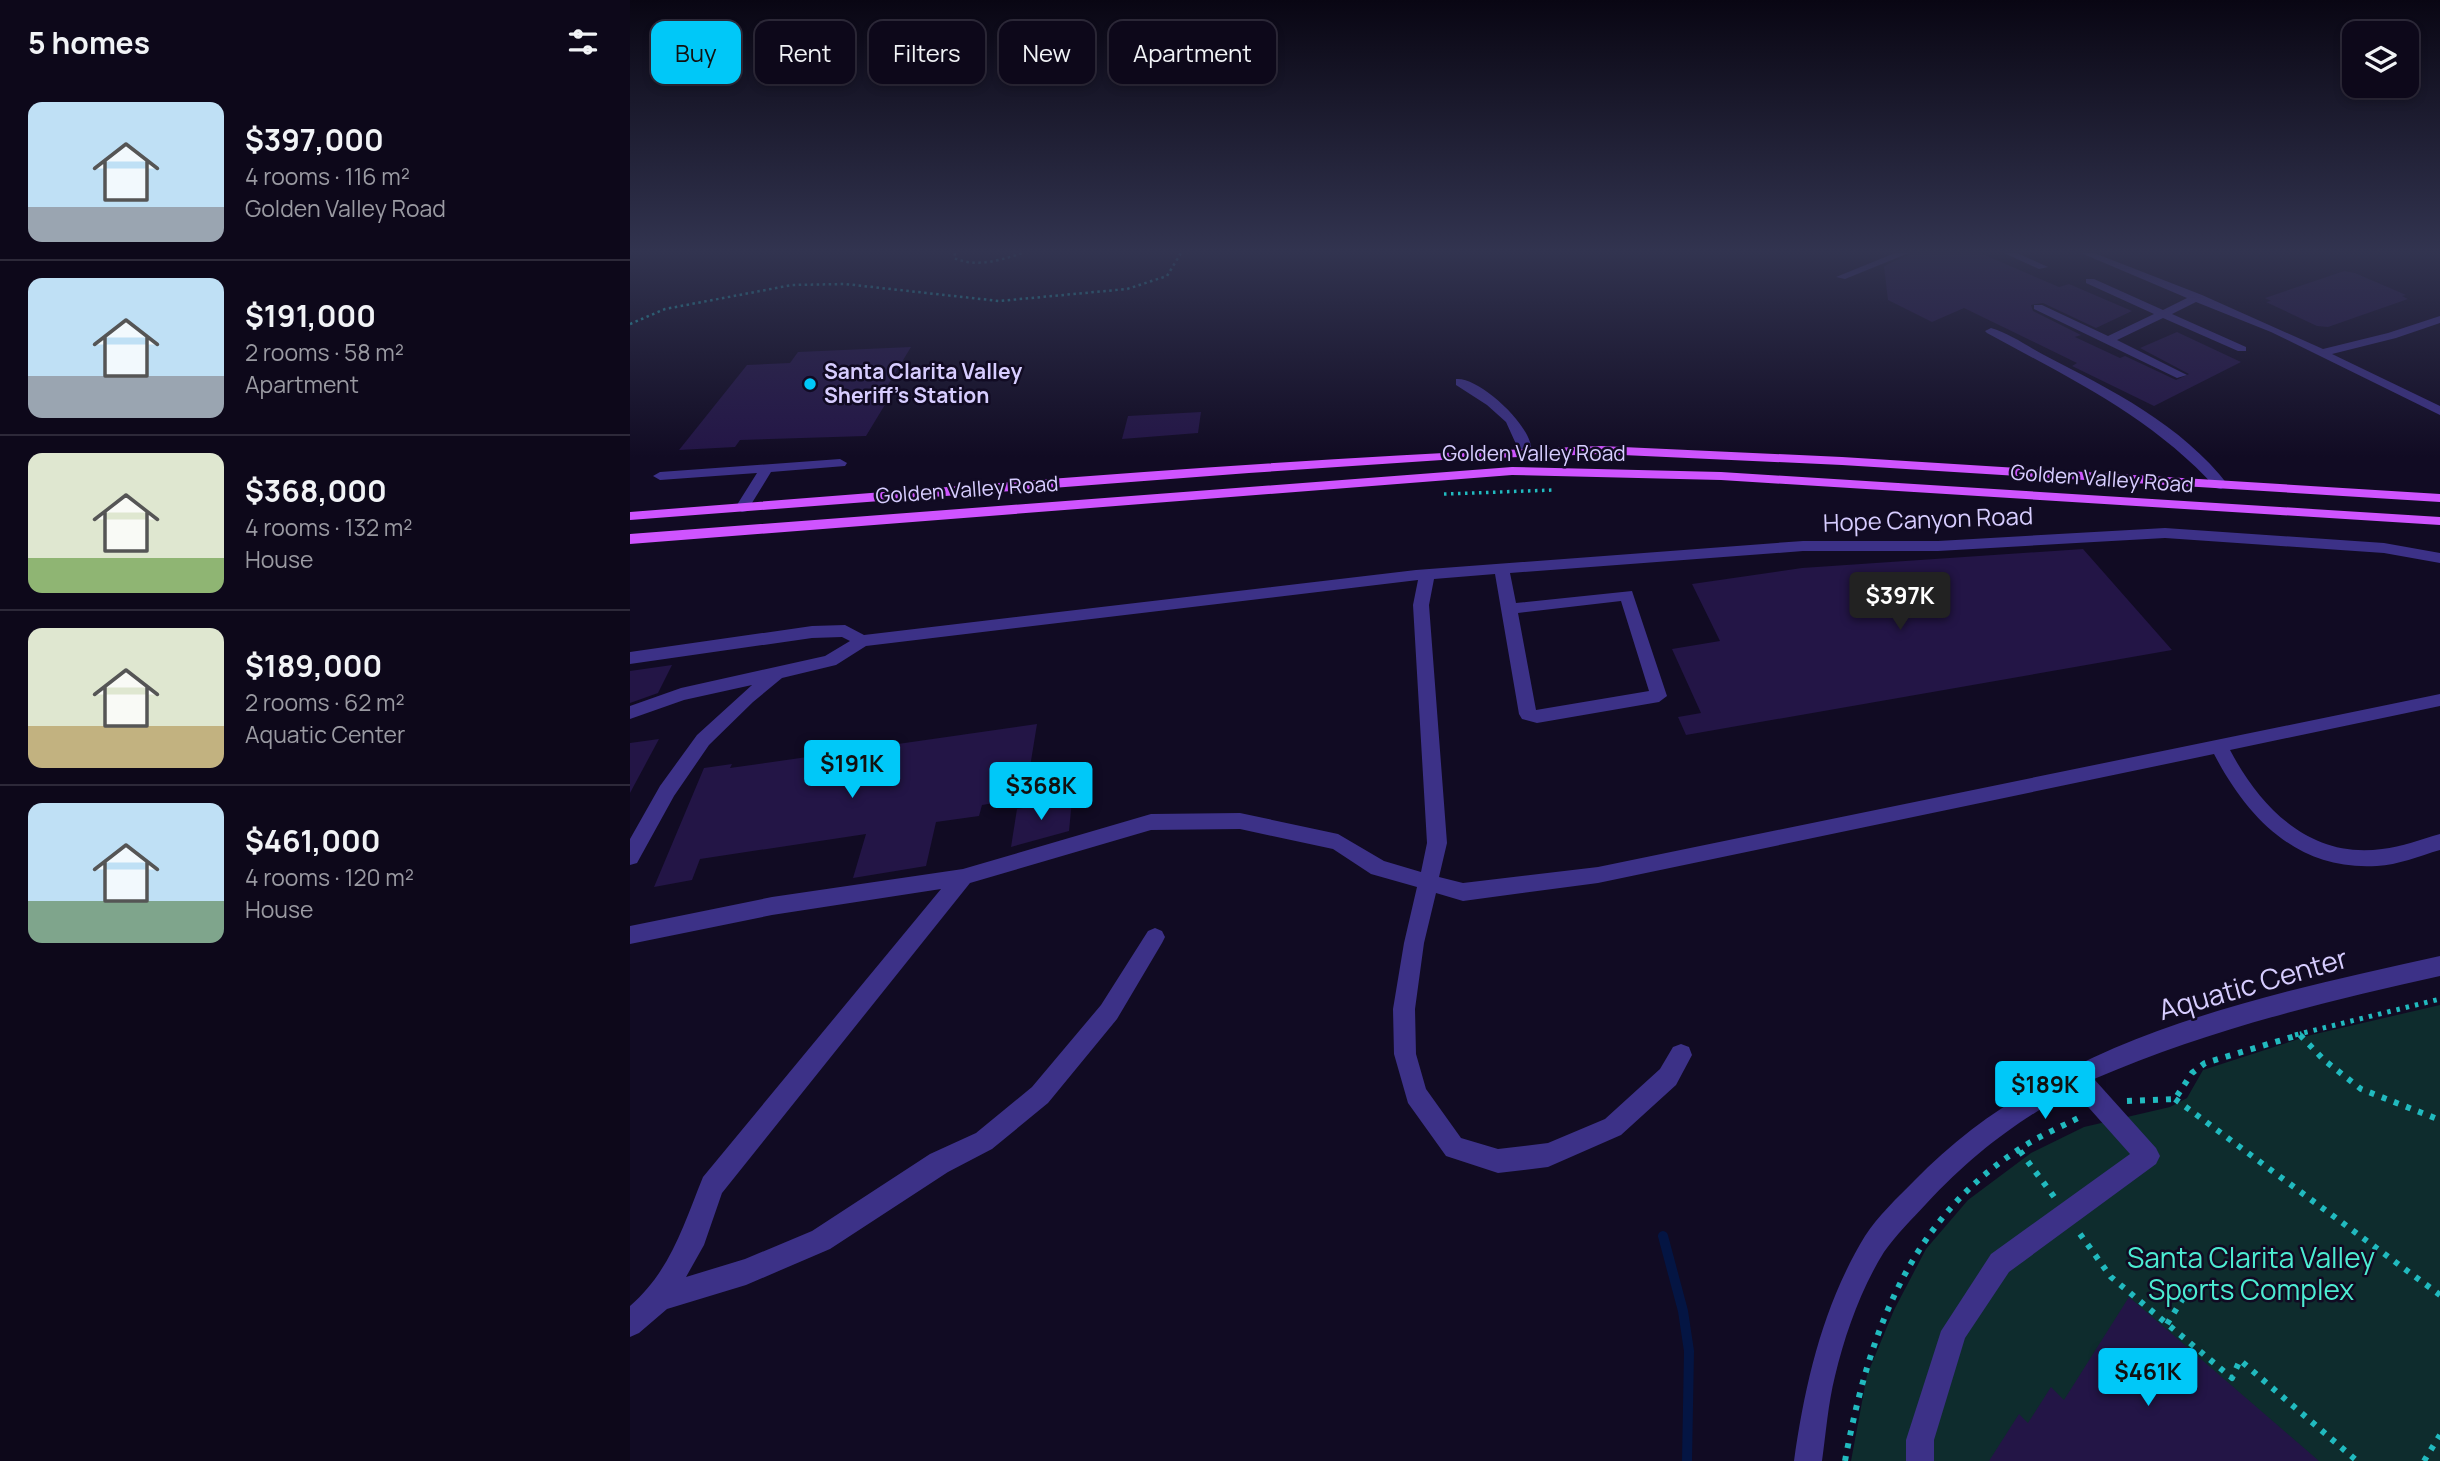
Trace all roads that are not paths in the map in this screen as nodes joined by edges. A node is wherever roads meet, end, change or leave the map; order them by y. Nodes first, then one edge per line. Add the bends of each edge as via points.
1 (2068, 321) edge
2 (2149, 321) edge
3 (2180, 321) edge
4 (2254, 321) edge
5 (2434, 321) edge
6 (1991, 331) dead end
7 (2108, 340) junction
8 (2242, 349) dead end
9 (2324, 352) junction
10 (2181, 375) dead end
11 (1460, 382) dead end
12 (2440, 411) edge
13 (1526, 452) junction
14 (840, 463) dead end
15 (767, 468) junction
16 (660, 476) dead end
17 (2221, 485) junction
18 (2440, 498) edge
19 (742, 508) junction
20 (630, 516) edge
21 (2440, 520) edge
22 (630, 539) edge
23 (2440, 558) edge
24 (1502, 569) junction
25 (1421, 575) junction
26 (1509, 609) junction
27 (862, 641) junction
28 (630, 658) edge
29 (777, 673) junction
30 (2440, 700) edge
31 (630, 713) edge
32 (2219, 746) junction
33 (2440, 842) edge
34 (630, 857) edge
35 (963, 877) junction
36 (1429, 883) junction
37 (630, 935) edge
38 (1155, 937) dead end
39 (2440, 965) edge
40 (1681, 1055) dead end
41 (2076, 1076) junction
42 (659, 1298) junction
43 (630, 1324) edge
44 (1808, 1461) edge
45 (1920, 1461) edge

1 - 7 street
2 - 7 street
3 - 8 street
4 - 9 street
5 - 9 street
6 - 17 street via 2143,415 2201,461
7 - 10 street
9 - 12 street
11 - 13 street via 1511,419 1524,437
13 - 17 main road, Golden Valley Road via 1601,450 1842,461
13 - 19 main road, Golden Valley Road
14 - 15 street
15 - 16 street
15 - 19 street
17 - 18 main road, Golden Valley Road
19 - 20 main road, Golden Valley Road
21 - 22 main road, Golden Valley Road via 1721,476 1512,471
23 - 24 street, Hope Canyon Road via 2384,548 2165,533 1938,545 1803,546
24 - 25 street, Hope Canyon Road
24 - 26 street
25 - 27 street, Hope Canyon Road
25 - 36 street via 1437,843
26 - 26 street via 1528,714 1537,717 1660,696 1627,595
27 - 28 street via 845,631 812,632
27 - 29 street via 830,661
29 - 31 street via 681,694
29 - 34 street via 703,740 667,790
30 - 32 street
32 - 33 street via 2237,784 2259,811 2292,839 2333,857 2378,858
32 - 36 street via 1598,875 1463,892
35 - 36 street via 1151,822 1240,821 1338,842 1378,868
35 - 37 street via 772,906
35 - 42 street via 712,1186 695,1236
36 - 40 street via 1404,1009 1405,1054 1416,1096 1454,1148 1498,1161 1548,1155 1613,1127 1668,1077
38 - 42 street via 1110,1012 1040,1095 984,1141 939,1163 821,1240 746,1272
39 - 41 street, Aquatic Center via 2217,1019
41 - 44 street, Aquatic Center via 1982,1132 1929,1177 1873,1247 1821,1378
41 - 45 street via 2148,1156 2000,1264 1954,1331 1920,1440
42 - 43 street

